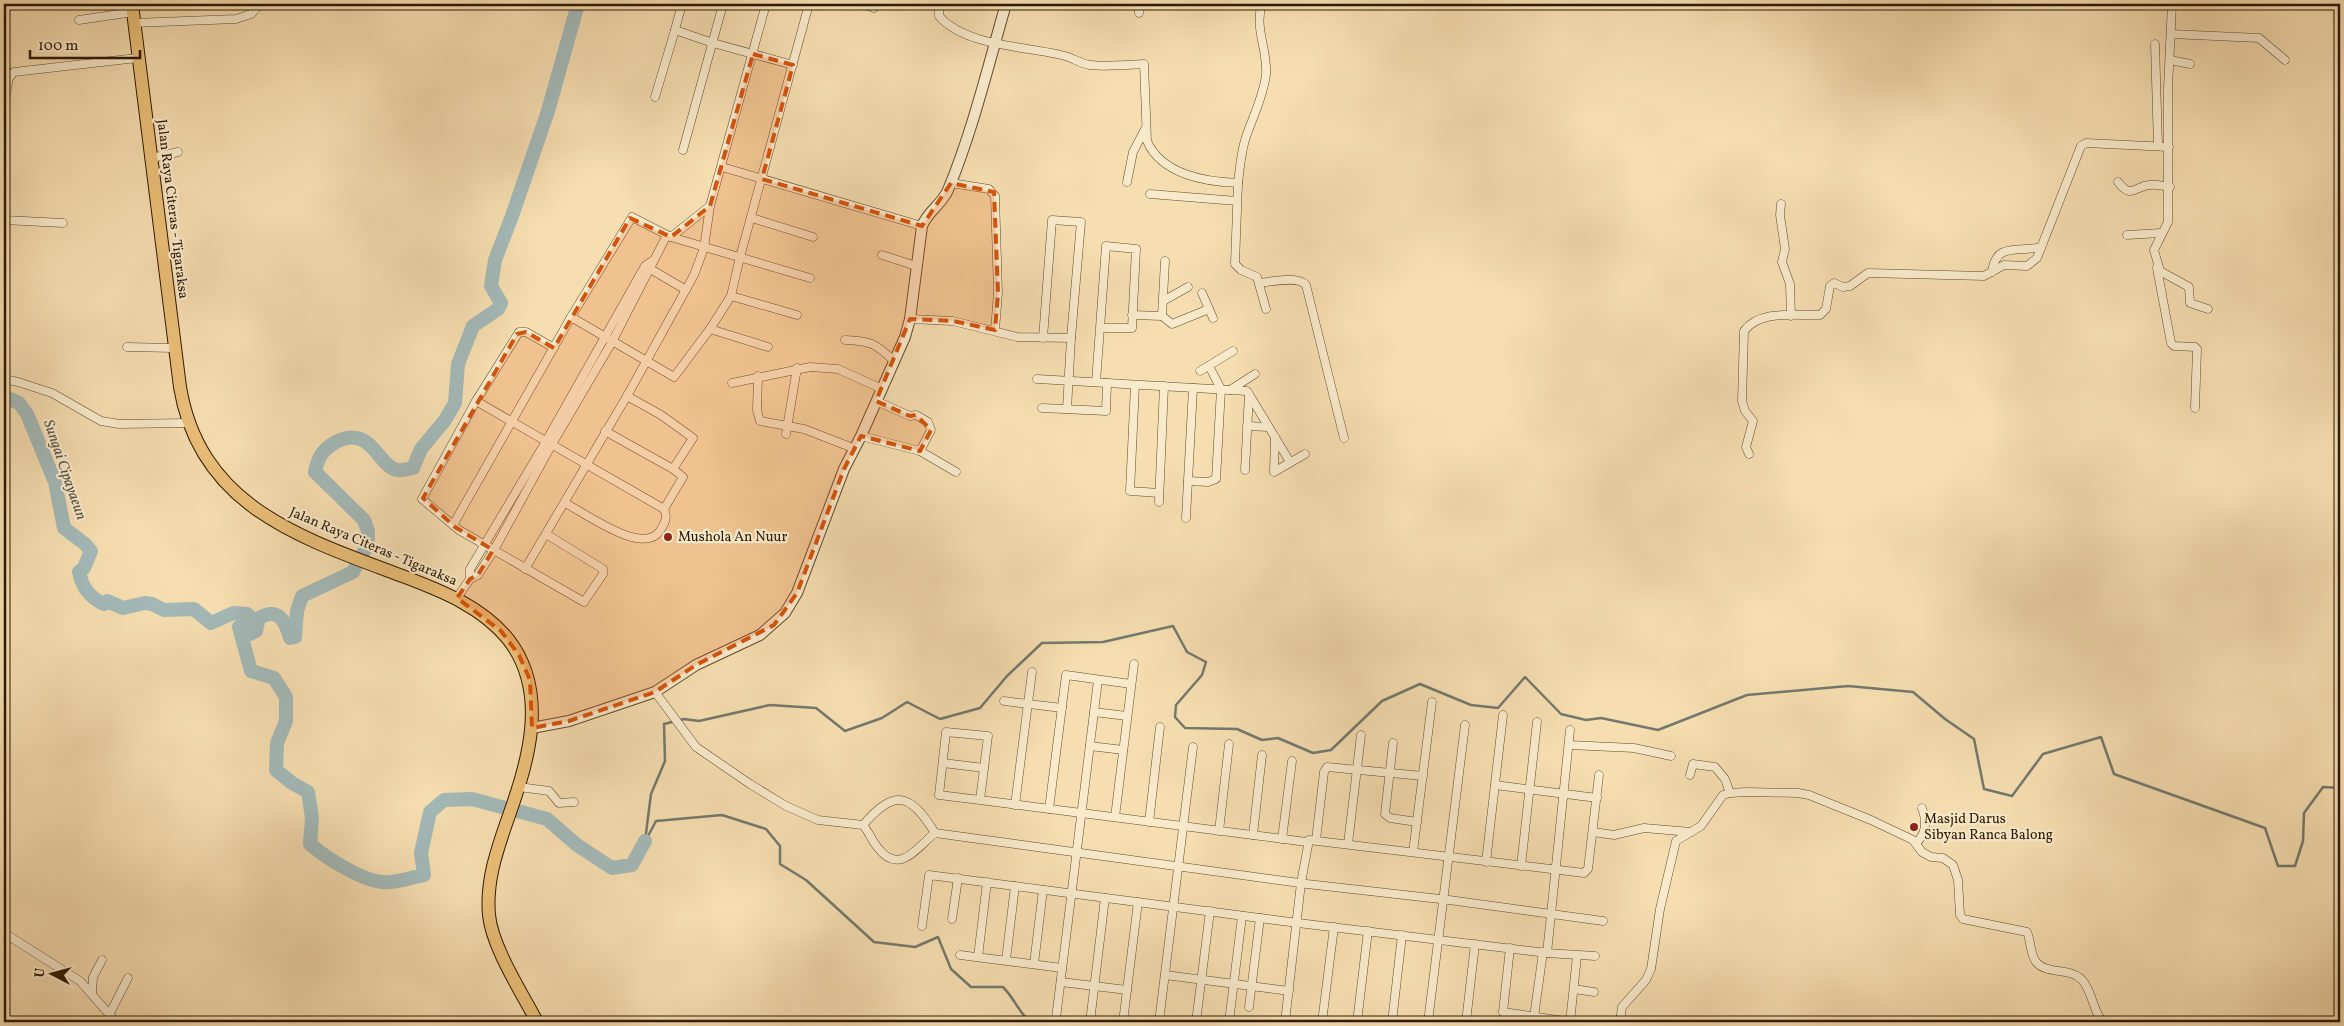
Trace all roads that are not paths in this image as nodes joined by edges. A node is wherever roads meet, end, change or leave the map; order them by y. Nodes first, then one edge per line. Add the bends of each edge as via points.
1 (260, 4) edge
2 (682, 4) edge
3 (723, 4) edge
4 (766, 4) edge
5 (809, 4) edge
6 (862, 4) edge
7 (939, 4) edge
8 (1006, 4) edge
9 (1139, 4) edge
10 (1262, 4) edge
11 (2172, 4) edge
12 (874, 8) dead end
13 (133, 13) edge
14 (1139, 13) dead end
15 (79, 20) dead end
16 (675, 30) junction
17 (2171, 34) junction
18 (713, 43) junction
19 (995, 44) junction
20 (2155, 44) dead end
21 (753, 54) junction
22 (137, 58) junction
23 (2170, 60) junction
24 (2285, 60) dead end
25 (2190, 64) dead end
26 (794, 65) junction
27 (655, 97) dead end
28 (4, 103) edge
29 (1146, 127) junction
30 (2158, 146) junction
31 (2169, 147) junction
32 (683, 150) dead end
33 (178, 152) dead end
34 (152, 158) junction
35 (722, 167) junction
36 (762, 179) junction
37 (1127, 182) dead end
38 (2118, 182) dead end
39 (951, 183) junction
40 (1238, 183) junction
41 (2170, 187) junction
42 (1150, 194) dead end
43 (1237, 201) junction
44 (1781, 204) dead end
45 (710, 206) junction
46 (752, 218) junction
47 (4, 220) edge
48 (63, 223) dead end
49 (922, 226) junction
50 (2161, 233) junction
51 (2127, 235) dead end
52 (669, 236) junction
53 (813, 237) dead end
54 (2041, 247) junction
55 (704, 248) junction
56 (882, 255) dead end
57 (740, 257) junction
58 (1165, 260) dead end
59 (649, 265) junction
60 (916, 266) junction
61 (2157, 266) junction
62 (1992, 272) junction
63 (810, 278) dead end
64 (1259, 283) junction
65 (1188, 288) dead end
66 (686, 290) junction
67 (1202, 293) dead end
68 (731, 296) junction
69 (1163, 301) junction
70 (1209, 309) junction
71 (1266, 309) dead end
72 (2208, 310) dead end
73 (797, 315) dead end
74 (1132, 315) junction
75 (1162, 316) junction
76 (1791, 316) junction
77 (571, 317) junction
78 (1213, 318) dead end
79 (910, 319) junction
80 (1101, 328) junction
81 (710, 330) junction
82 (996, 330) junction
83 (1043, 338) junction
84 (1070, 338) junction
85 (609, 340) junction
86 (845, 340) dead end
87 (127, 347) dead end
88 (768, 347) dead end
89 (174, 348) junction
90 (554, 348) junction
91 (1233, 351) dead end
92 (646, 361) junction
93 (894, 361) junction
94 (1209, 366) junction
95 (797, 368) junction
96 (1200, 371) dead end
97 (1256, 374) dead end
98 (758, 376) junction
99 (4, 379) edge
100 (1037, 379) dead end
101 (1068, 381) junction
102 (1096, 382) junction
103 (732, 383) dead end
104 (1107, 383) junction
105 (1135, 385) junction
106 (1164, 386) junction
107 (1192, 388) junction
108 (882, 389) junction
109 (1221, 389) junction
110 (1230, 390) junction
111 (1249, 394) junction
112 (627, 396) junction
113 (476, 401) junction
114 (876, 401) junction
115 (1042, 408) dead end
116 (2195, 408) dead end
117 (1067, 409) junction
118 (512, 422) junction
119 (188, 423) junction
120 (788, 425) junction
121 (1247, 426) junction
122 (1268, 427) junction
123 (605, 431) junction
124 (786, 434) dead end
125 (861, 436) junction
126 (1275, 437) junction
127 (1344, 438) dead end
128 (548, 444) junction
129 (853, 448) junction
130 (920, 451) junction
131 (1305, 454) dead end
132 (1749, 454) dead end
133 (1290, 462) junction
134 (586, 465) junction
135 (673, 469) junction
136 (1245, 470) dead end
137 (956, 472) dead end
138 (1188, 481) junction
139 (1159, 493) junction
140 (1159, 502) dead end
141 (565, 503) junction
142 (664, 509) junction
143 (1186, 518) dead end
144 (453, 525) junction
145 (546, 534) junction
146 (484, 545) junction
147 (494, 550) junction
148 (525, 569) junction
149 (470, 578) junction
150 (457, 598) junction
151 (1134, 664) dead end
152 (1032, 672) dead end
153 (1098, 680) junction
154 (1131, 684) junction
155 (655, 692) junction
156 (1004, 701) dead end
157 (1432, 702) dead end
158 (1028, 704) junction
159 (1062, 708) junction
160 (1094, 712) junction
161 (1503, 715) dead end
162 (1127, 716) junction
163 (1537, 722) dead end
164 (1465, 725) dead end
165 (1160, 727) dead end
166 (532, 728) junction
167 (1570, 730) dead end
168 (1362, 735) dead end
169 (1393, 743) dead end
170 (1229, 744) dead end
171 (1568, 745) junction
172 (1090, 746) junction
173 (1193, 746) dead end
174 (1123, 750) junction
175 (1262, 755) dead end
176 (1671, 756) dead end
177 (1292, 761) dead end
178 (942, 763) junction
179 (984, 768) junction
180 (1357, 769) junction
181 (1389, 773) junction
182 (1599, 775) dead end
183 (1690, 775) dead end
184 (1423, 776) junction
185 (1495, 785) junction
186 (1529, 789) junction
187 (517, 791) junction
188 (1563, 793) junction
189 (1730, 793) junction
190 (1596, 798) junction
191 (980, 800) junction
192 (574, 802) dead end
193 (1015, 805) junction
194 (1922, 808) dead end
195 (1049, 809) junction
196 (1082, 813) junction
197 (1114, 817) junction
198 (1149, 822) junction
199 (1417, 822) junction
200 (862, 825) junction
201 (1183, 826) junction
202 (1219, 831) junction
203 (1593, 832) junction
204 (1691, 832) junction
205 (935, 833) junction
206 (1253, 835) junction
207 (1282, 839) junction
208 (1316, 840) junction
209 (1307, 842) junction
210 (1916, 842) junction
211 (1348, 844) junction
212 (1077, 851) junction
213 (1413, 852) junction
214 (1448, 857) junction
215 (1486, 862) junction
216 (1178, 865) junction
217 (1521, 866) junction
218 (1554, 870) junction
219 (958, 878) junction
220 (987, 882) junction
221 (1301, 883) junction
222 (1015, 886) junction
223 (1043, 890) junction
224 (1071, 893) junction
225 (1105, 898) junction
226 (1444, 899) junction
227 (1138, 902) junction
228 (1173, 907) junction
229 (1210, 911) junction
230 (1552, 914) junction
231 (1242, 916) junction
232 (1260, 918) junction
233 (952, 919) dead end
234 (1603, 921) dead end
235 (1298, 923) junction
236 (922, 926) dead end
237 (1334, 927) junction
238 (1368, 931) junction
239 (4, 933) edge
240 (1402, 935) junction
241 (1439, 939) junction
242 (1474, 944) junction
243 (1510, 948) junction
244 (1545, 952) junction
245 (960, 955) dead end
246 (1577, 956) junction
247 (1595, 956) dead end
248 (978, 957) junction
249 (102, 960) dead end
250 (1006, 960) junction
251 (1034, 964) junction
252 (1062, 968) junction
253 (1165, 975) junction
254 (128, 978) dead end
255 (1201, 980) junction
256 (1061, 982) junction
257 (1233, 984) junction
258 (1094, 986) junction
259 (1252, 986) junction
260 (1574, 989) junction
261 (1127, 990) junction
262 (1289, 991) junction
263 (92, 992) junction
264 (1594, 992) dead end
265 (1249, 1007) dead end
266 (110, 1013) junction
267 (1056, 1018) dead end
268 (1506, 1018) edge
269 (1534, 1018) junction
270 (116, 1022) edge
271 (537, 1022) edge
272 (1090, 1022) edge
273 (1123, 1022) edge
274 (1159, 1022) edge
275 (1196, 1022) edge
276 (1229, 1022) edge
277 (1286, 1022) edge
278 (1322, 1022) edge
279 (1357, 1022) edge
280 (1392, 1022) edge
281 (1428, 1022) edge
282 (1466, 1022) edge
283 (1571, 1022) edge
284 (1620, 1022) edge
285 (2103, 1022) edge

1 - 13 street via 251,14 236,20
2 - 16 street
3 - 18 street
4 - 21 street
5 - 26 street
6 - 12 street
7 - 19 street via 939,16 943,21
8 - 19 street
9 - 14 street
10 - 40 street via 1258,22 1266,57 1266,76 1262,97 1245,139
11 - 17 street
13 - 15 street
13 - 22 main road, Jalan Raya Citeras - Tigaraksa
16 - 18 street
16 - 27 street
17 - 23 street
17 - 24 street via 2259,38
18 - 21 street
18 - 32 street
19 - 29 street via 1065,56 1092,65 1144,64
19 - 39 street
20 - 30 street
21 - 26 street
21 - 35 street
22 - 28 street via 14,72 9,78
22 - 34 main road, Jalan Raya Citeras - Tigaraksa
23 - 25 street
23 - 31 street
26 - 36 street
29 - 37 street via 1133,152
29 - 40 street via 1147,141 1159,160 1200,180
30 - 31 street
30 - 54 street via 2086,143 2081,146
31 - 41 street
33 - 34 street
34 - 89 main road, Jalan Raya Citeras - Tigaraksa
35 - 36 street
35 - 45 street
36 - 46 street
36 - 49 street
38 - 41 street via 2124,190 2131,192 2149,185
39 - 49 street via 944,198 930,211
39 - 82 street via 989,189 995,196
40 - 43 street
41 - 50 street via 2168,222
42 - 43 street
43 - 64 street via 1235,264 1240,270 1253,274
44 - 76 street via 1785,249 1782,262 1790,284
45 - 52 street
45 - 55 street
46 - 53 street
46 - 57 street
47 - 48 street
49 - 60 street
50 - 51 street
50 - 61 street via 2154,250
52 - 55 street
52 - 59 street
52 - 77 street via 631,217
54 - 62 street via 2032,264 2004,265
54 - 62 street via 2004,251 1997,255
55 - 57 street
55 - 66 street
56 - 60 street
57 - 63 street
57 - 68 street
58 - 69 street
59 - 66 street
59 - 85 street
60 - 79 street
61 - 72 street via 2162,273 2188,287 2190,303
61 - 116 street via 2170,343 2197,349
62 - 76 street via 1984,276 1868,273 1850,286 1834,283 1830,286 1826,309 1820,315
64 - 71 street
64 - 127 street via 1301,281 1306,285
65 - 69 street
66 - 92 street
67 - 70 street
68 - 73 street
68 - 81 street
69 - 75 street
70 - 75 street via 1172,324
70 - 78 street
74 - 75 street
74 - 80 street via 1132,328
74 - 80 street via 1136,248 1106,246
76 - 132 street via 1761,317 1744,330 1742,401 1753,421 1746,447
77 - 85 street
77 - 90 street
79 - 82 street via 953,321
79 - 93 street
80 - 102 street
81 - 88 street
81 - 92 street via 674,377
82 - 83 street via 1017,337
83 - 84 street
83 - 84 street via 1052,220 1081,222
84 - 101 street
85 - 92 street
85 - 128 street
86 - 93 street via 867,341 881,348
87 - 89 street
89 - 119 main road, Jalan Raya Citeras - Tigaraksa
90 - 113 street via 526,332 519,332
90 - 118 street
91 - 94 street
92 - 112 street
93 - 108 street
94 - 96 street
94 - 109 street
95 - 98 street
95 - 108 street via 838,368
95 - 120 street
97 - 110 street
98 - 103 street
98 - 120 street via 756,410 759,419
99 - 119 street via 52,394 101,421 119,424
100 - 101 street
101 - 102 street
101 - 117 street
102 - 104 street
104 - 105 street
104 - 117 street via 1106,411
105 - 106 street
105 - 139 street via 1130,491
106 - 107 street
106 - 139 street
107 - 109 street
107 - 138 street
108 - 114 street
109 - 110 street
109 - 138 street via 1216,479
110 - 111 street via 1247,391
111 - 121 street
111 - 122 street
112 - 123 street
112 - 135 street via 693,438
113 - 118 street
113 - 144 street via 423,498
114 - 125 street
114 - 130 street via 928,422 932,430
115 - 117 street
118 - 128 street
118 - 144 street
119 - 150 main road, Jalan Raya Citeras - Tigaraksa via 208,461 246,504 288,530
120 - 124 street
120 - 129 street
121 - 122 street
121 - 136 street
122 - 126 street
123 - 134 street
123 - 135 street
125 - 129 street
125 - 130 street
126 - 133 street
126 - 133 street via 1274,472
128 - 134 street
128 - 146 street
128 - 147 street
129 - 155 street via 786,613 760,635 696,665
130 - 137 street
131 - 133 street
134 - 141 street
134 - 142 street
135 - 142 street via 682,477
138 - 143 street
139 - 140 street
141 - 142 street via 626,536 636,538 656,536 666,518
141 - 145 street
144 - 146 street
145 - 148 street
145 - 148 street via 603,569 603,574 582,603
146 - 147 street
146 - 149 street via 470,569
147 - 148 street
147 - 149 street via 478,575
149 - 150 street
150 - 166 main road, Jalan Raya Citeras - Tigaraksa via 501,630 519,655 530,680
151 - 154 street
152 - 158 street
153 - 154 street
153 - 159 street via 1066,675
153 - 160 street
154 - 162 street
155 - 166 street via 569,721
155 - 200 street via 696,746 786,806 818,820
156 - 158 street
157 - 184 street
158 - 159 street
158 - 193 street
159 - 195 street
160 - 162 street
160 - 172 street
161 - 185 street
162 - 174 street
163 - 186 street
164 - 214 street
165 - 198 street
166 - 187 main road, Jalan Raya Citeras - Tigaraksa
167 - 171 street
168 - 180 street
169 - 181 street
170 - 202 street
171 - 176 street via 1634,748
171 - 188 street
172 - 174 street
172 - 196 street
173 - 201 street
174 - 197 street
175 - 206 street
177 - 207 street
178 - 179 street
178 - 179 street via 946,732 988,736
178 - 191 street via 939,795
179 - 191 street
180 - 181 street
180 - 208 street via 1330,766 1325,769
180 - 211 street
181 - 184 street
181 - 199 street via 1386,816
182 - 190 street
183 - 189 street via 1693,764 1714,767 1725,779
184 - 199 street
185 - 186 street
185 - 215 street
186 - 188 street
186 - 217 street
187 - 192 street via 549,791 559,803
187 - 271 main road, Jalan Raya Citeras - Tigaraksa via 497,848 491,876 489,916 504,959
188 - 190 street
188 - 218 street
189 - 204 street via 1722,795 1701,826
189 - 210 street via 1809,795
190 - 203 street
191 - 193 street
193 - 195 street
194 - 210 street via 1926,825
195 - 196 street
196 - 197 street
196 - 212 street
197 - 198 street
198 - 201 street
199 - 213 street
200 - 205 street via 886,803 908,801 918,808
200 - 205 street via 884,856 898,860 916,852
201 - 202 street
201 - 216 street
202 - 206 street
203 - 204 street via 1614,835 1644,828
203 - 218 street via 1587,872
204 - 284 street via 1676,840 1674,845 1651,969 1646,980 1622,1007
205 - 212 street
206 - 207 street
207 - 209 street
208 - 209 street
208 - 211 street
209 - 221 street
210 - 285 street via 1922,852 1943,858 1953,865 1963,919 2027,932 2036,962 2043,967 2073,974 2083,981 2096,1015
211 - 213 street
212 - 216 street
212 - 224 street
213 - 214 street
214 - 215 street
214 - 226 street
215 - 217 street
216 - 221 street
216 - 228 street
217 - 218 street
218 - 230 street
219 - 220 street
219 - 233 street
219 - 236 street via 929,875
220 - 222 street
220 - 248 street
221 - 226 street
221 - 235 street
222 - 223 street
222 - 250 street
223 - 224 street
223 - 251 street
224 - 225 street
224 - 252 street
225 - 227 street
225 - 258 street
226 - 230 street
226 - 241 street
227 - 228 street
227 - 261 street
228 - 229 street
228 - 253 street
229 - 231 street
229 - 255 street
230 - 234 street
230 - 244 street
231 - 232 street
231 - 257 street
232 - 235 street
232 - 259 street
235 - 237 street
235 - 262 street
237 - 238 street
237 - 278 street
238 - 240 street
238 - 279 street
239 - 263 street via 69,973
240 - 241 street
240 - 280 street
241 - 242 street
241 - 281 street
242 - 243 street
242 - 282 street
243 - 244 street
243 - 268 street via 1502,1010
244 - 246 street
244 - 269 street
245 - 248 street
246 - 247 street
246 - 260 street
248 - 250 street
249 - 263 street via 92,977
250 - 251 street
251 - 252 street
252 - 256 street
253 - 255 street
253 - 274 street
254 - 266 street
255 - 257 street
255 - 275 street
256 - 258 street
256 - 267 street
257 - 259 street
257 - 276 street
258 - 261 street
258 - 272 street
259 - 262 street
259 - 265 street
260 - 264 street
260 - 283 street
261 - 273 street
262 - 277 street
263 - 266 street
266 - 270 street
268 - 269 street
269 - 283 street

